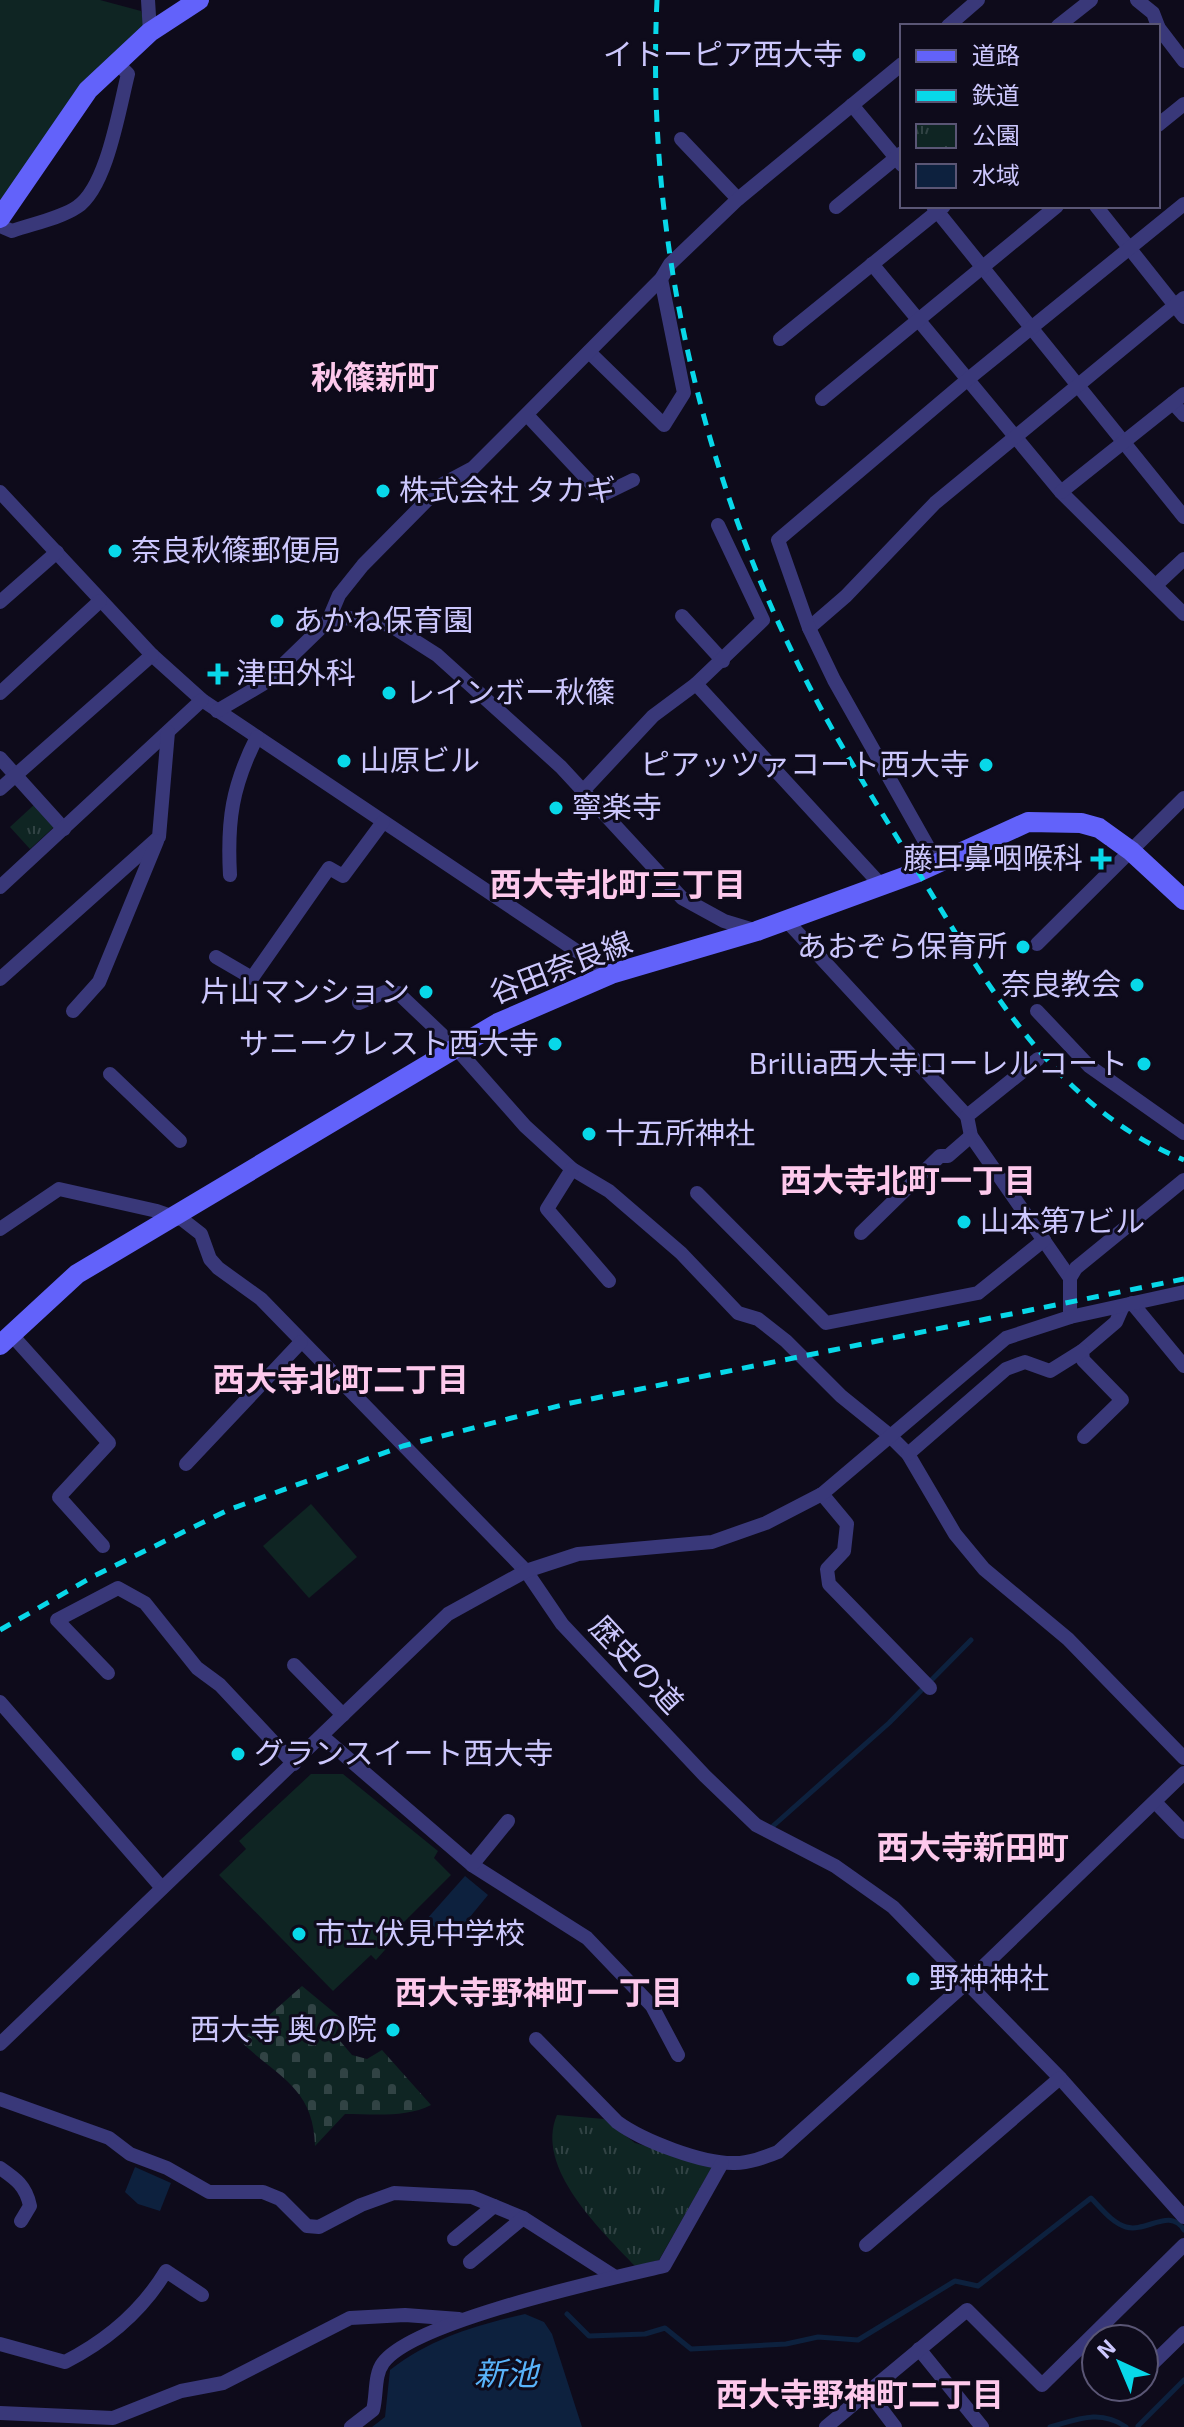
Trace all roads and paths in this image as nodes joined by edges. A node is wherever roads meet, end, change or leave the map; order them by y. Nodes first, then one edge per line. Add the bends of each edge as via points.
1 (148, 0) edge
2 (199, 0) edge
3 (978, 0) edge
4 (1091, 0) edge
5 (1137, 0) edge
6 (950, 24) edge
7 (1061, 24) edge
8 (1156, 24) edge
9 (150, 32) junction
10 (1160, 32) edge
11 (1184, 61) edge
12 (117, 63) junction
13 (900, 66) edge
14 (1184, 104) edge
15 (852, 105) junction
16 (1160, 123) edge
17 (681, 139) dead end
18 (900, 159) edge
19 (738, 199) junction
20 (1184, 204) edge
21 (836, 207) dead end
22 (938, 208) edge
23 (1055, 208) edge
24 (1098, 208) edge
25 (0, 218) edge
26 (0, 226) edge
27 (1131, 247) junction
28 (872, 264) junction
29 (982, 267) junction
30 (661, 279) junction
31 (1181, 307) edge
32 (918, 319) junction
33 (1032, 327) junction
34 (780, 339) dead end
35 (589, 352) junction
36 (967, 380) junction
37 (1077, 384) junction
38 (1178, 398) edge
39 (822, 399) dead end
40 (527, 415) junction
41 (1184, 415) edge
42 (1013, 436) junction
43 (1124, 443) junction
44 (633, 480) dead end
45 (1061, 492) junction
46 (2, 499) edge
47 (1184, 517) edge
48 (718, 525) dead end
49 (57, 552) junction
50 (1184, 559) edge
51 (1156, 585) junction
52 (100, 601) junction
53 (0, 602) edge
54 (1184, 614) edge
55 (682, 616) dead end
56 (328, 621) junction
57 (809, 628) junction
58 (152, 655) junction
59 (723, 661) junction
60 (696, 684) junction
61 (0, 693) edge
62 (202, 700) junction
63 (217, 711) junction
64 (168, 732) junction
65 (257, 737) junction
66 (0, 758) edge
67 (15, 775) junction
68 (0, 789) edge
69 (581, 793) junction
70 (1184, 798) edge
71 (383, 822) junction
72 (64, 829) junction
73 (159, 837) junction
74 (1131, 851) junction
75 (936, 861) junction
76 (230, 875) dead end
77 (881, 885) junction
78 (0, 887) edge
79 (1184, 900) edge
80 (785, 919) junction
81 (757, 931) junction
82 (1037, 944) dead end
83 (216, 957) dead end
84 (611, 974) junction
85 (0, 979) edge
86 (359, 1003) dead end
87 (73, 1011) dead end
88 (1037, 1011) dead end
89 (456, 1048) junction
90 (1038, 1059) dead end
91 (110, 1074) dead end
92 (967, 1116) junction
93 (1184, 1133) edge
94 (971, 1136) junction
95 (180, 1141) dead end
96 (572, 1169) junction
97 (1184, 1180) edge
98 (697, 1193) dead end
99 (173, 1216) junction
100 (0, 1229) edge
101 (861, 1233) dead end
102 (1044, 1240) junction
103 (1070, 1278) junction
104 (609, 1281) dead end
105 (1184, 1292) edge
106 (1127, 1304) junction
107 (1070, 1317) junction
108 (5, 1339) edge
109 (301, 1342) junction
110 (1082, 1351) junction
111 (1184, 1366) edge
112 (888, 1434) junction
113 (1084, 1437) dead end
114 (908, 1454) junction
115 (186, 1464) dead end
116 (822, 1494) junction
117 (103, 1546) dead end
118 (526, 1571) junction
119 (294, 1665) dead end
120 (108, 1673) dead end
121 (926, 1684) dead end
122 (0, 1702) edge
123 (343, 1715) junction
124 (322, 1736) junction
125 (1184, 1758) edge
126 (294, 1764) junction
127 (1184, 1773) edge
128 (1155, 1802) junction
129 (508, 1821) dead end
130 (1184, 1832) edge
131 (472, 1865) junction
132 (162, 1888) junction
133 (965, 1984) junction
134 (536, 2039) dead end
135 (0, 2044) edge
136 (678, 2055) dead end
137 (1060, 2078) junction
138 (0, 2099) edge
139 (722, 2163) junction
140 (0, 2168) edge
141 (494, 2206) junction
142 (1181, 2206) edge
143 (523, 2218) junction
144 (21, 2221) dead end
145 (454, 2239) dead end
146 (866, 2245) dead end
147 (1184, 2245) edge
148 (470, 2262) dead end
149 (615, 2277) junction
150 (202, 2295) dead end
151 (460, 2319) junction
152 (1108, 2323) edge
153 (1184, 2333) edge
154 (0, 2344) edge
155 (919, 2349) junction
156 (1080, 2350) edge
157 (1160, 2356) edge
158 (867, 2390) junction
159 (0, 2413) edge
160 (351, 2427) edge
161 (826, 2427) edge
162 (895, 2427) edge
163 (982, 2427) edge

1 - 9 street
2 - 9 main road
3 - 6 street
4 - 7 street
5 - 8 street via 1153,13
9 - 12 main road
10 - 11 street
12 - 25 main road via 88,90
12 - 26 street via 128,74 93,188 77,207 12,231
13 - 15 street
14 - 16 street
15 - 18 street
15 - 19 street
17 - 19 street
18 - 21 street
19 - 30 street
20 - 27 street
22 - 28 street
22 - 29 street
23 - 29 street
24 - 27 street
27 - 31 street
27 - 33 street
28 - 32 street
28 - 34 street
29 - 32 street
29 - 33 street
30 - 35 street
30 - 35 street via 684,393 664,425
31 - 37 street
32 - 36 street
32 - 39 street
33 - 36 street
33 - 37 street
35 - 40 street
36 - 42 street
36 - 57 street via 778,540
37 - 42 street
37 - 43 street
38 - 41 street
38 - 43 street
40 - 44 street via 602,495
40 - 56 street via 473,468 443,484 363,565 339,595
42 - 45 street
42 - 57 street via 935,503
43 - 45 street
43 - 47 street
45 - 51 street
46 - 49 street
48 - 59 street via 763,620
49 - 52 street
49 - 53 street
50 - 51 street
51 - 54 street
52 - 58 street
52 - 61 street
55 - 59 street
56 - 63 street via 263,684
56 - 69 street via 370,620 412,636 561,767
57 - 75 street
58 - 62 street
58 - 67 street
59 - 60 street
60 - 69 street via 653,716
60 - 77 street
62 - 63 street
62 - 64 street
63 - 65 street
64 - 72 street
64 - 73 street
65 - 71 street
65 - 76 street via 237,775 228,845
66 - 67 street
67 - 68 street
67 - 72 street
69 - 81 street via 682,898
70 - 74 street
71 - 83 street via 343,876 329,868 252,978
71 - 84 street
72 - 78 street
73 - 85 street
73 - 87 street via 99,982
74 - 75 main road, 谷田奈良線 via 1099,828 1028,822
74 - 79 main road, 谷田奈良線
74 - 82 street
75 - 77 main road, 谷田奈良線
77 - 80 main road, 谷田奈良線
80 - 81 main road, 谷田奈良線
80 - 92 street
81 - 84 main road, 谷田奈良線
84 - 89 main road, 谷田奈良線 via 498,1023
86 - 89 street via 385,992 398,993
88 - 93 street via 1089,1066
89 - 96 street via 525,1126
89 - 99 main road, 谷田奈良線
90 - 92 street
91 - 95 street
92 - 94 street
94 - 101 street via 948,1156 940,1156
94 - 102 street
96 - 104 street via 547,1209
96 - 112 street via 609,1191 681,1253 738,1313 758,1319 786,1341
97 - 103 street
98 - 102 street via 826,1323 978,1293
99 - 100 street, 歴史の道 via 59,1189
99 - 108 main road, 谷田奈良線 via 77,1274
99 - 109 street, 歴史の道 via 201,1234 218,1268 261,1299
102 - 103 street
103 - 107 street
105 - 106 street
106 - 107 street
106 - 110 street via 1116,1322
106 - 111 street
107 - 112 street via 1006,1338
108 - 117 street via 109,1443 59,1497
109 - 115 street
109 - 118 street, 歴史の道
110 - 113 street via 1083,1360 1122,1400
110 - 114 street via 1050,1371 1025,1362 1006,1369
112 - 114 street
112 - 116 street
114 - 125 street via 955,1534 984,1569 1068,1639
116 - 118 street via 766,1523 712,1542 578,1554
116 - 121 street via 847,1524 844,1551 827,1569 829,1584
118 - 123 street via 448,1614
118 - 133 street, 歴史の道 via 605,1674 733,1804 756,1825 835,1866 893,1907
119 - 123 street
120 - 126 street via 57,1620 118,1588 145,1603 197,1668 220,1685
122 - 132 street
123 - 124 street
124 - 126 street
124 - 131 street
126 - 132 street
127 - 128 street
128 - 130 street
128 - 133 street
129 - 131 street
131 - 136 street via 587,1938 652,2006
132 - 135 street
133 - 137 street, 歴史の道
133 - 139 street via 788,2146 762,2158
134 - 139 street via 632,2133
137 - 142 street, 歴史の道
137 - 146 street
138 - 141 street via 109,2138 130,2154 209,2192 263,2192 280,2199 307,2226 319,2227 394,2193 472,2197
139 - 149 street via 664,2266
140 - 144 street via 22,2183 28,2196 30,2206
141 - 143 street
141 - 145 street
143 - 148 street
143 - 149 street
147 - 152 street
149 - 151 street
150 - 154 street via 166,2271 152,2295 126,2321 65,2362
151 - 159 street via 350,2318 223,2383 181,2391 113,2418
151 - 160 street via 384,2361 373,2410
153 - 157 street
155 - 156 street via 967,2310 1042,2385
155 - 158 street
155 - 163 street
158 - 161 street
158 - 162 street

